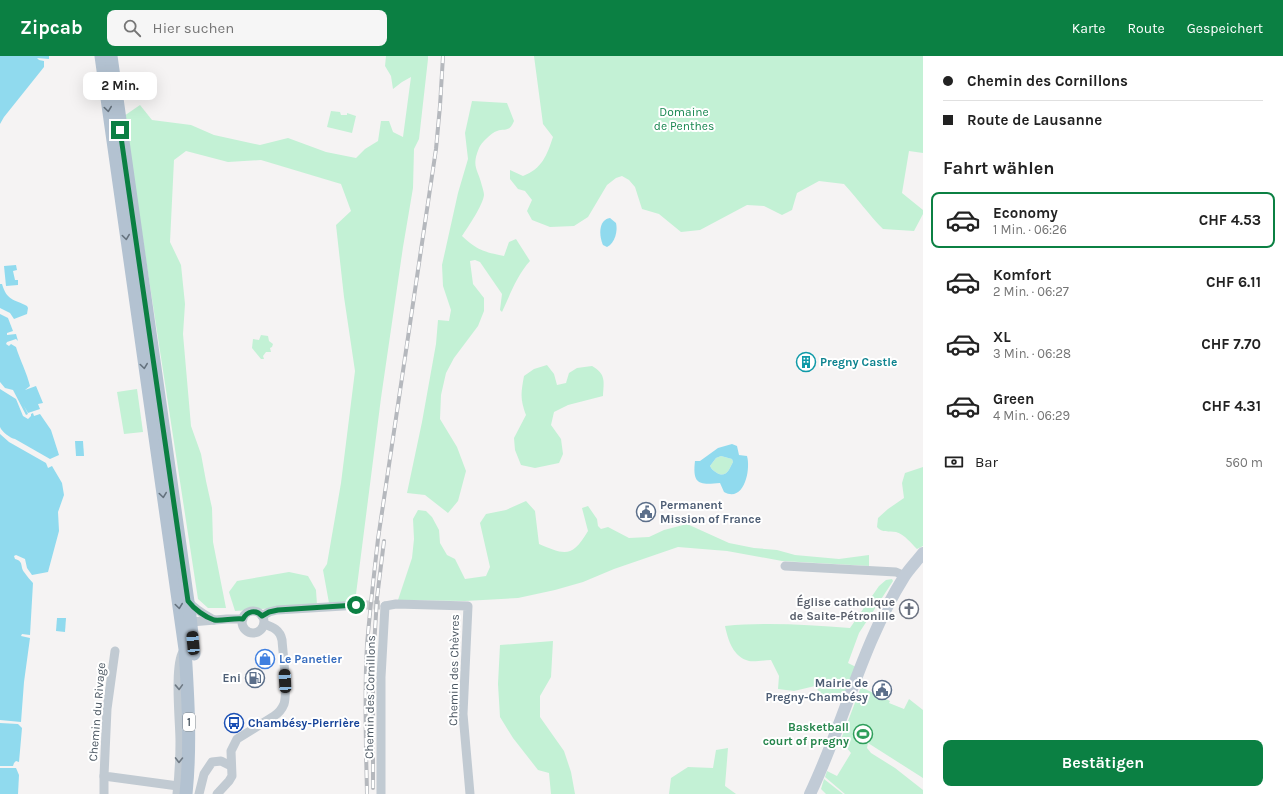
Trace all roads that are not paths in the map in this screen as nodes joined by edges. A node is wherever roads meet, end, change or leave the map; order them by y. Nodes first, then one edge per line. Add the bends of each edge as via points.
1 (101, 56) edge
2 (111, 56) edge
3 (923, 553) edge
4 (785, 566) dead end
5 (905, 576) junction
6 (188, 601) junction
7 (360, 605) tunnel mouth
8 (382, 606) joint
9 (243, 619) junction
10 (214, 620) junction
11 (263, 620) junction
12 (186, 623) junction
13 (115, 651) dead end
14 (231, 766) junction
15 (104, 776) junction
16 (180, 791) edge
17 (104, 794) edge
18 (195, 794) edge
19 (199, 794) edge
20 (217, 794) edge
21 (381, 794) edge
22 (470, 794) edge
23 (810, 794) edge

1 -> 12 main road, 1
2 - 6 main road, 1
3 - 5 street
4 - 5 street via 896,572
5 - 23 street via 879,623
6 - 10 street
6 - 12 main road, 1
7 - 11 street via 278,610 269,612
8 - 21 street, Chemin des Cornillons
8 - 22 street, Chemin des Chèvres via 468,606 463,714
9 - 10 street
9 - 11 street via 250,612 257,612
9 - 11 street via 244,628 251,633 260,630
10 - 12 street
11 - 14 street via 280,632 286,695 279,713 238,739 231,751
12 -> 16 main road, 1 via 189,749
12 - 18 main road, 1 via 196,676
13 - 15 street, Chemin du Rivage via 107,709
14 - 19 street via 221,761 212,762 204,774
14 - 20 street via 232,776
15 - 16 street, Chemin du Rivage
15 - 17 street, Chemin du Rivage

